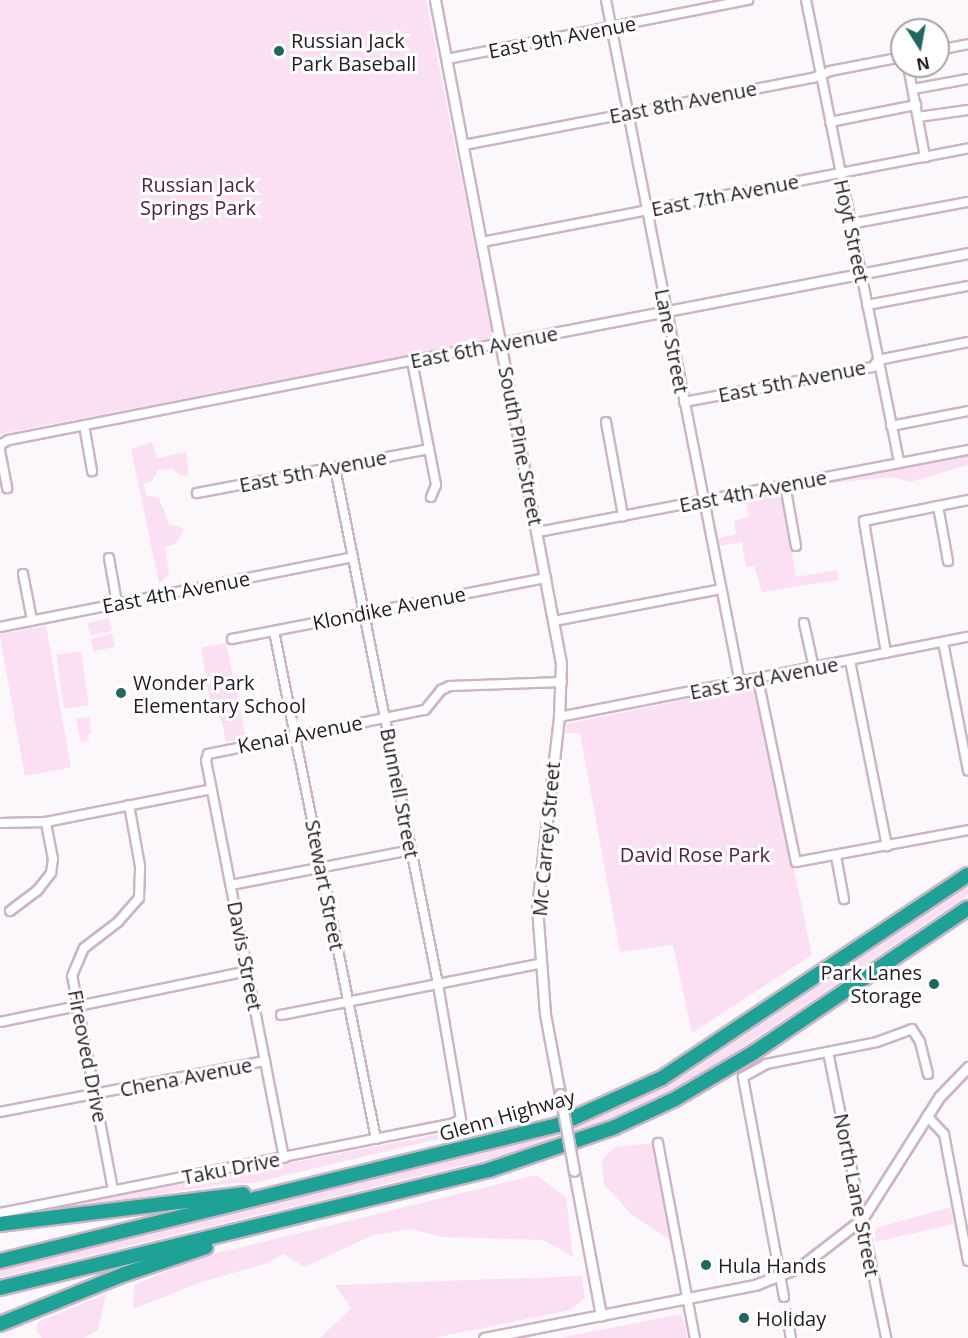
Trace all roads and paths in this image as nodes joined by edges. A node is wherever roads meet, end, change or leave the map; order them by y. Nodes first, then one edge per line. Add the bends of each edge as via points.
1 (435, 0) edge
2 (606, 0) edge
3 (748, 0) edge
4 (806, 0) edge
5 (611, 27) junction
6 (968, 44) edge
7 (950, 48) edge
8 (447, 59) junction
9 (890, 60) edge
10 (821, 74) junction
11 (911, 78) edge
12 (968, 79) edge
13 (913, 89) junction
14 (916, 105) junction
15 (968, 110) edge
16 (628, 112) junction
17 (918, 117) junction
18 (830, 122) junction
19 (464, 145) junction
20 (968, 148) edge
21 (926, 157) junction
22 (840, 173) junction
23 (968, 202) edge
24 (647, 210) junction
25 (850, 224) junction
26 (482, 242) junction
27 (968, 253) edge
28 (861, 273) junction
29 (968, 286) edge
30 (867, 305) junction
31 (667, 311) junction
32 (968, 342) edge
33 (501, 343) junction
34 (878, 360) junction
35 (412, 361) junction
36 (684, 402) junction
37 (968, 411) edge
38 (606, 422) dead end
39 (84, 425) junction
40 (891, 426) junction
41 (0, 448) edge
42 (429, 449) junction
43 (968, 450) edge
44 (899, 463) junction
45 (334, 468) junction
46 (92, 471) dead end
47 (785, 484) junction
48 (7, 488) dead end
49 (197, 494) dead end
50 (431, 497) dead end
51 (968, 500) edge
52 (702, 501) junction
53 (938, 506) junction
54 (623, 516) junction
55 (538, 532) junction
56 (796, 546) dead end
57 (352, 556) junction
58 (109, 558) dead end
59 (948, 561) dead end
60 (23, 574) dead end
61 (546, 578) junction
62 (721, 589) junction
63 (117, 603) junction
64 (364, 612) junction
65 (32, 620) junction
66 (554, 621) junction
67 (804, 623) dead end
68 (0, 627) edge
69 (274, 631) junction
70 (968, 637) edge
71 (232, 639) dead end
72 (943, 642) junction
73 (886, 653) junction
74 (850, 662) junction
75 (814, 668) junction
76 (758, 679) junction
77 (562, 682) junction
78 (740, 682) junction
79 (385, 717) junction
80 (559, 717) junction
81 (295, 736) junction
82 (208, 754) joint
83 (968, 771) edge
84 (212, 789) junction
85 (129, 805) junction
86 (46, 822) junction
87 (0, 823) edge
88 (968, 830) edge
89 (886, 846) junction
90 (411, 850) junction
91 (836, 856) junction
92 (321, 868) junction
93 (968, 875) edge
94 (231, 885) junction
95 (844, 898) dead end
96 (968, 908) edge
97 (10, 911) dead end
98 (539, 964) junction
99 (249, 971) junction
100 (438, 984) junction
101 (348, 1000) junction
102 (77, 1006) junction
103 (281, 1015) dead end
104 (0, 1022) edge
105 (828, 1052) junction
106 (265, 1061) junction
107 (968, 1067) edge
108 (928, 1074) dead end
109 (96, 1094) junction
110 (0, 1112) edge
111 (927, 1116) junction
112 (460, 1119) joint
113 (376, 1140) junction
114 (658, 1143) dead end
115 (284, 1158) junction
116 (307, 1185) junction
117 (113, 1190) junction
118 (350, 1203) junction
119 (0, 1213) edge
120 (968, 1213) edge
121 (959, 1215) junction
122 (862, 1219) junction
123 (0, 1224) edge
124 (0, 1261) edge
125 (968, 1261) edge
126 (780, 1278) junction
127 (3, 1288) edge
128 (784, 1297) dead end
129 (687, 1299) junction
130 (787, 1314) dead end
131 (601, 1315) junction
132 (0, 1324) edge
133 (484, 1338) edge
134 (695, 1338) edge
135 (791, 1338) edge
136 (886, 1338) edge

1 - 8 street, South Pine Street
2 - 5 street, Lane Street
3 - 5 street, East 9th Avenue
4 - 10 street, Hoyt Street
5 - 8 street, East 9th Avenue
5 - 16 street, Lane Street
6 - 7 street
8 - 19 street, South Pine Street
9 - 10 street, East 8th Avenue
10 - 16 street, East 8th Avenue
10 - 18 street, Hoyt Street
11 - 13 street
12 - 13 street
13 - 14 street
14 - 17 street
14 - 18 street
15 - 17 street
16 - 19 street, East 8th Avenue
16 - 24 street, Lane Street
17 - 21 street
18 - 22 street, Hoyt Street
19 - 26 street, South Pine Street
20 - 21 street, East 7th Avenue
21 - 22 street, East 7th Avenue
22 - 24 street, East 7th Avenue
22 - 25 street, Hoyt Street
23 - 25 street
24 - 26 street, East 7th Avenue
24 - 31 street, Lane Street
25 - 28 street, Hoyt Street
26 - 33 street, South Pine Street
27 - 28 street, East 6th Avenue
28 - 30 street, Hoyt Street
28 - 31 street, East 6th Avenue
29 - 30 street
30 - 34 street, Hoyt Street
31 - 33 street, East 6th Avenue
31 - 36 street, Lane Street
32 - 34 street, East 5th Avenue
33 - 35 street, East 6th Avenue
33 - 55 street, South Pine Street
34 - 36 street, East 5th Avenue via 873,367
34 - 40 street, Hoyt Street
35 - 39 street, East 6th Avenue
35 - 42 street
36 - 52 street, Lane Street
37 - 40 street
38 - 54 street
39 - 41 street, East 6th Avenue
39 - 46 street
40 - 44 street, Hoyt Street
41 - 48 street
42 - 45 street, East 5th Avenue
42 - 50 street via 436,485
43 - 44 street, East 4th Avenue
44 - 47 street, East 4th Avenue
45 - 49 street, East 5th Avenue
45 - 57 street, Bunnell Street
47 - 52 street, East 4th Avenue
47 - 56 street
51 - 53 street
52 - 54 street, East 4th Avenue
52 - 62 street, Lane Street
53 - 59 street
53 - 73 street via 864,521
54 - 55 street, East 4th Avenue
55 - 61 street, South Pine Street
57 - 63 street, East 4th Avenue
57 - 64 street, Bunnell Street
58 - 63 street
60 - 65 street
61 - 64 street, Klondike Avenue
61 - 66 street, South Pine Street
62 - 66 street
62 - 78 street, Lane Street
63 - 65 street, East 4th Avenue
64 - 69 street, Klondike Avenue
64 - 79 street, Bunnell Street
65 - 68 street, East 4th Avenue
66 - 77 street, South Pine Street
67 - 75 street
69 - 71 street, Klondike Avenue
69 - 81 street, Stewart Street
70 - 72 street, East 3rd Avenue
72 - 73 street, East 3rd Avenue
72 - 83 street
73 - 74 street, East 3rd Avenue
74 - 75 street, East 3rd Avenue
74 - 89 street
75 - 76 street, East 3rd Avenue
76 - 78 street, East 3rd Avenue
76 - 91 street via 796,862
77 - 79 street, Kenai Avenue via 450,686 441,690 425,710
77 - 80 street, South Pine Street
78 - 80 street, East 3rd Avenue
79 - 81 street, Kenai Avenue
79 - 90 street, Bunnell Street
80 - 98 street, Mc Carrey Street via 541,855
81 - 82 street, Kenai Avenue
81 - 92 street, Stewart Street
82 - 84 street, Davis Street
84 - 85 street
84 - 94 street, Davis Street
85 - 86 street
85 - 102 street, Fireoved Drive via 140,866 139,898 118,922 84,948 72,976
86 - 87 street
86 - 97 street via 53,859 51,873 38,891
88 - 89 street
89 - 91 street
90 - 92 street
90 - 100 street, Bunnell Street
91 - 95 street
92 - 94 street
92 - 101 street, Stewart Street
93 - 116 highway, Glenn Highway via 734,1033 613,1103 558,1125
94 - 99 street, Davis Street
96 - 118 highway via 753,1053 665,1104 557,1149
98 - 100 street
98 - 131 street, Mc Carrey Street, bridge
99 - 102 street
99 - 106 street, Davis Street
100 - 101 street
100 - 112 street, Bunnell Street
101 - 103 street
101 - 113 street, Stewart Street
102 - 104 street
102 - 109 street, Fireoved Drive
105 - 108 street via 897,1037 912,1029 920,1041
105 - 122 street, North Lane Street
105 - 126 street via 766,1064 746,1073 741,1081
106 - 109 street, Chena Avenue
106 - 115 street, Davis Street
107 - 111 street
109 - 110 street, Chena Avenue
109 - 117 street, Fireoved Drive
111 - 121 street via 944,1134
111 - 122 street
112 - 113 street, Taku Drive
113 - 115 street, Taku Drive
114 - 129 street
115 - 117 street, Taku Drive
116 - 123 highway
116 - 124 highway, Glenn Highway
117 - 119 street, Taku Drive
118 - 127 highway
118 - 132 highway via 136,1270
120 - 121 street
121 - 125 street
122 - 126 street via 820,1254
122 - 136 street, North Lane Street
126 - 128 street
126 - 129 street
129 - 131 street
129 - 134 street
130 - 135 street
131 - 133 street

